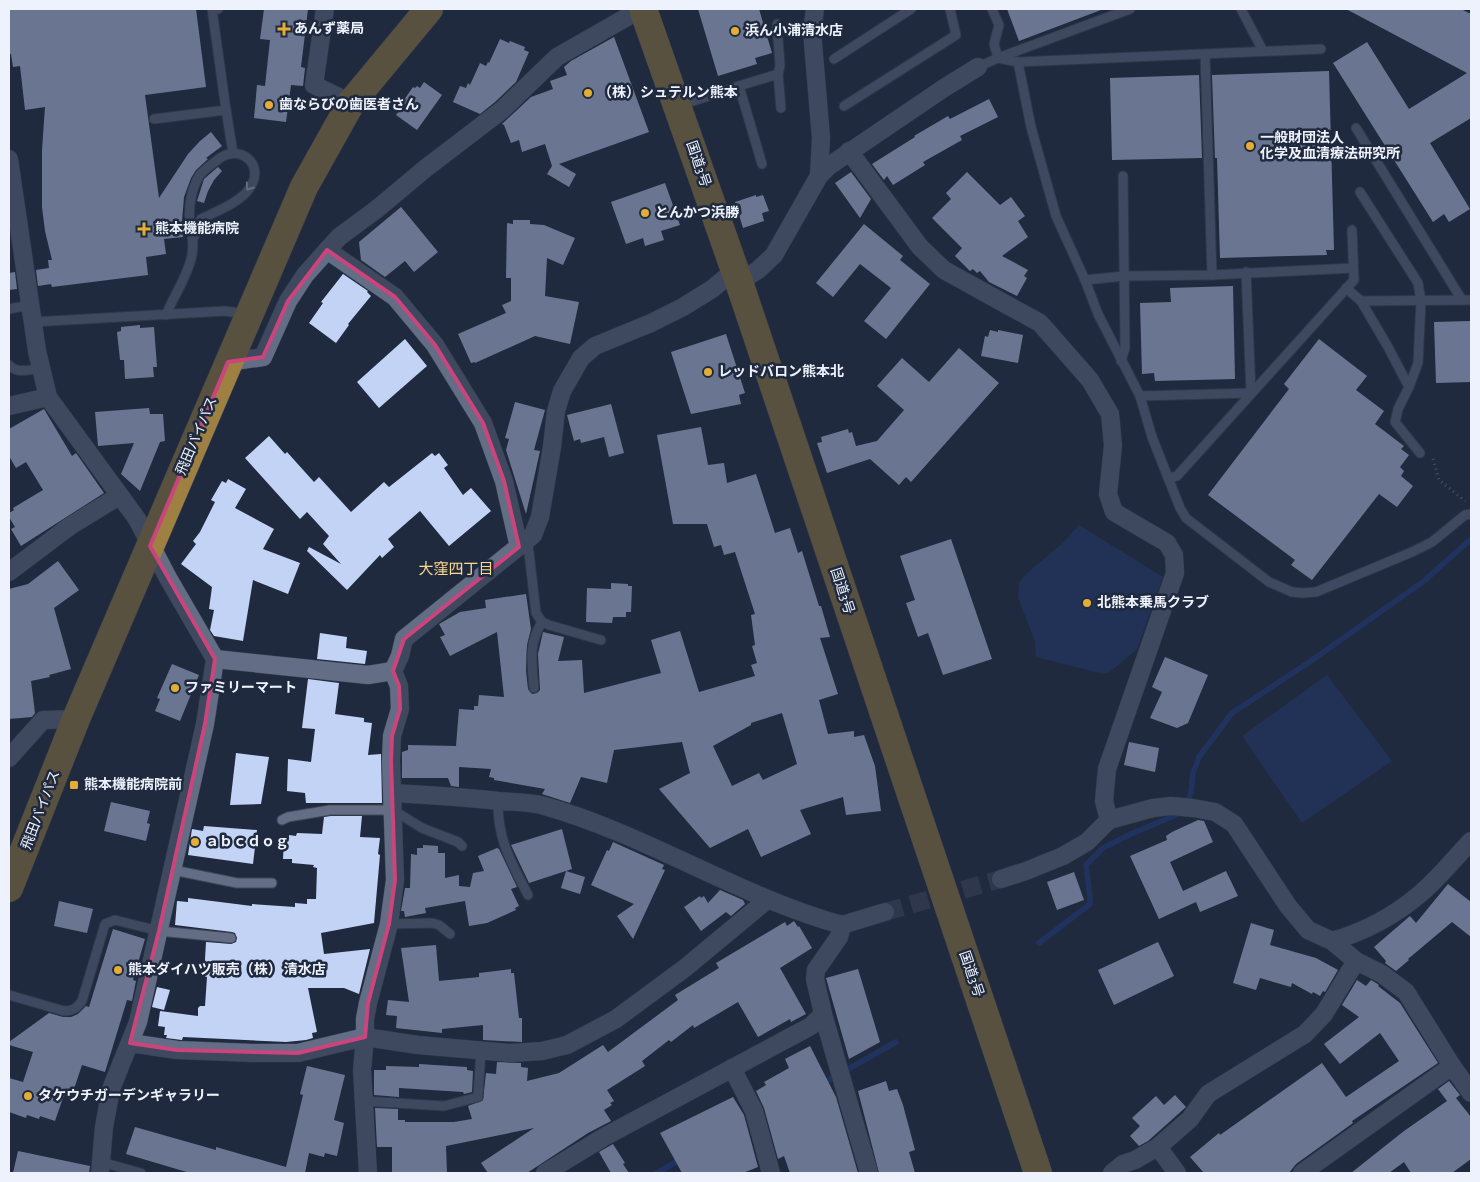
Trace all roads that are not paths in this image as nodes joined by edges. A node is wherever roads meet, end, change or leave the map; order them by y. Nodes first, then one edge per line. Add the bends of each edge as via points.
1 (218, 9) edge
2 (325, 9) edge
3 (429, 9) edge
4 (642, 9) edge
5 (815, 9) edge
6 (911, 9) edge
7 (950, 9) edge
8 (992, 9) edge
9 (1130, 9) edge
10 (1240, 9) edge
11 (777, 24) dead end
12 (1321, 49) dead end
13 (1263, 51) junction
14 (1205, 54) junction
15 (998, 58) junction
16 (834, 60) dead end
17 (1018, 62) junction
18 (978, 67) joint
19 (778, 74) junction
20 (739, 86) junction
21 (351, 103) junction
22 (677, 106) junction
23 (844, 106) dead end
24 (781, 108) dead end
25 (226, 110) junction
26 (154, 119) dead end
27 (1356, 128) dead end
28 (849, 151) junction
29 (233, 153) junction
30 (9, 159) edge
31 (762, 164) dead end
32 (819, 176) junction
33 (1123, 176) dead end
34 (1360, 192) dead end
35 (1352, 230) dead end
36 (193, 239) junction
37 (327, 250) junction
38 (1353, 268) junction
39 (1246, 272) junction
40 (1212, 275) junction
41 (737, 276) junction
42 (1124, 276) junction
43 (1084, 280) junction
44 (1346, 288) junction
45 (1467, 300) edge
46 (1361, 301) junction
47 (1421, 301) junction
48 (9, 309) edge
49 (32, 313) junction
50 (166, 314) junction
51 (248, 315) junction
52 (1121, 361) junction
53 (228, 362) junction
54 (9, 365) edge
55 (41, 368) junction
56 (1409, 387) junction
57 (1251, 393) junction
58 (1140, 396) junction
59 (48, 397) junction
60 (9, 406) edge
61 (1420, 453) road end
62 (1168, 478) junction
63 (119, 496) junction
64 (1471, 514) edge
65 (523, 543) junction
66 (150, 546) junction
67 (9, 572) edge
68 (542, 622) junction
69 (601, 640) dead end
70 (215, 659) junction
71 (393, 671) junction
72 (534, 688) dead end
73 (76, 719) junction
74 (9, 758) edge
75 (498, 800) junction
76 (393, 802) junction
77 (282, 820) dead end
78 (1109, 820) junction
79 (1471, 841) edge
80 (462, 846) dead end
81 (173, 870) junction
82 (1001, 879) tunnel mouth
83 (272, 883) dead end
84 (9, 888) edge
85 (528, 895) dead end
86 (767, 900) junction
87 (885, 912) tunnel mouth
88 (389, 924) junction
89 (842, 924) junction
90 (159, 931) junction
91 (450, 934) dead end
92 (231, 938) dead end
93 (1332, 941) junction
94 (1356, 961) junction
95 (9, 995) edge
96 (823, 1014) junction
97 (365, 1037) junction
98 (130, 1043) junction
99 (481, 1050) junction
100 (1452, 1066) junction
101 (732, 1068) junction
102 (1471, 1093) edge
103 (363, 1101) junction
104 (1158, 1148) junction
105 (101, 1168) edge
106 (141, 1173) edge
107 (368, 1173) edge
108 (545, 1173) edge
109 (771, 1173) edge
110 (869, 1173) edge
111 (1038, 1173) edge
112 (1112, 1173) edge
113 (1177, 1173) edge
114 (1302, 1173) edge

1 - 25 lane via 212,9
2 - 21 street via 314,85
3 - 21 highway, 飛田バイパス
4 - 22 highway, 国道3号
4 - 37 street via 557,56 502,110 339,237
5 - 32 street via 812,31 821,138
6 - 16 lane
7 - 23 lane via 956,35
8 - 15 lane via 999,25 994,44
9 - 15 lane
10 - 13 lane
11 - 19 lane
12 - 13 lane
13 - 14 lane
14 - 17 lane
14 - 40 lane
15 - 17 lane
15 - 18 lane
17 - 43 lane via 1031,127 1056,216
18 - 28 street
19 - 20 lane
19 - 24 lane
20 - 22 lane
20 - 31 lane
21 - 51 highway, 飛田バイパス via 304,187
22 - 41 highway, 国道3号
25 - 26 lane
25 - 29 lane
27 - 45 lane
28 - 32 street
28 - 78 street via 920,247 944,270 1040,323 1090,380 1110,414 1113,445 1108,494 1114,512 1167,543 1174,555 1175,573 1107,769 1104,800
29 - 36 lane via 219,158 200,175 190,207
29 -> 36 lane via 244,154 251,162 255,171 254,181 249,190 234,202 201,219
30 - 49 street
32 - 41 street via 774,255 758,270
33 - 42 lane
34 - 47 lane via 1418,283
35 - 38 lane
36 - 50 lane via 188,269
37 - 53 street via 288,301 263,357
37 - 65 street via 395,297 435,345 483,423
38 - 39 lane
38 - 44 lane via 1354,280
39 - 40 lane
39 - 57 lane
40 - 42 lane
41 - 65 street via 651,323 595,346 581,358 562,391 556,411 540,517 533,535
41 - 111 highway, 国道3号
42 - 43 lane
42 - 52 lane via 1125,348
43 - 52 lane
44 - 46 lane
44 - 57 lane
45 - 47 lane
46 - 47 lane
46 - 56 lane
47 - 56 lane via 1418,363
48 - 49 lane
49 - 50 lane
49 - 55 street
50 - 51 lane via 225,311
51 - 53 highway, 飛田バイパス
52 - 58 lane
53 - 66 highway, 飛田バイパス
54 - 55 lane via 19,371
55 - 59 street
56 - 61 lane via 1395,422
57 - 58 lane
57 - 62 lane via 1177,476
58 - 62 lane
59 - 60 street
59 - 63 street
62 - 64 lane via 1186,518 1269,582 1302,594 1316,592 1412,552
63 - 66 street via 137,519
63 - 67 street via 70,526
65 - 68 lane via 528,544 536,613
65 - 71 street via 404,639
66 - 70 street
66 - 73 highway, 飛田バイパス
68 - 69 lane
68 - 72 lane via 534,634
70 - 71 street via 368,675
70 - 81 street via 205,724
71 - 76 street via 399,686 400,709 392,736
73 - 74 street via 43,720
73 - 84 highway, 飛田バイパス
75 - 76 street via 459,796
75 - 85 lane via 499,831
75 - 86 street via 540,805 608,828
76 - 77 lane
76 - 80 lane via 422,828
76 - 88 street via 395,880
78 - 82 street via 1087,842 1063,856
78 - 93 street via 1171,806 1215,812 1234,824 1288,906 1308,930
79 - 93 street via 1421,893 1396,912 1356,934
81 - 83 lane via 236,883
81 - 90 street
86 - 89 street
86 - 99 street via 685,968 616,1019 567,1045 511,1053
87 - 89 street
88 - 91 lane via 432,923
88 - 97 street via 368,1003
89 - 96 street via 836,942 816,970
90 - 92 lane
90 - 95 lane via 115,920 105,924 82,1001 70,1011
90 - 98 street
93 - 94 street
94 - 100 street via 1382,974 1406,992
94 - 104 street via 1324,1014 1305,1034 1208,1094 1190,1119
96 - 101 street via 811,1026
96 - 110 street
97 - 98 street via 298,1052 177,1050
97 - 99 street
97 - 103 street
98 - 105 street via 111,1089
99 - 103 lane via 478,1097 444,1106
100 - 102 street
100 - 114 street
101 - 108 street via 604,1137
101 - 109 street via 754,1111
103 - 107 street
104 - 112 street
104 - 113 street
105 - 106 lane

